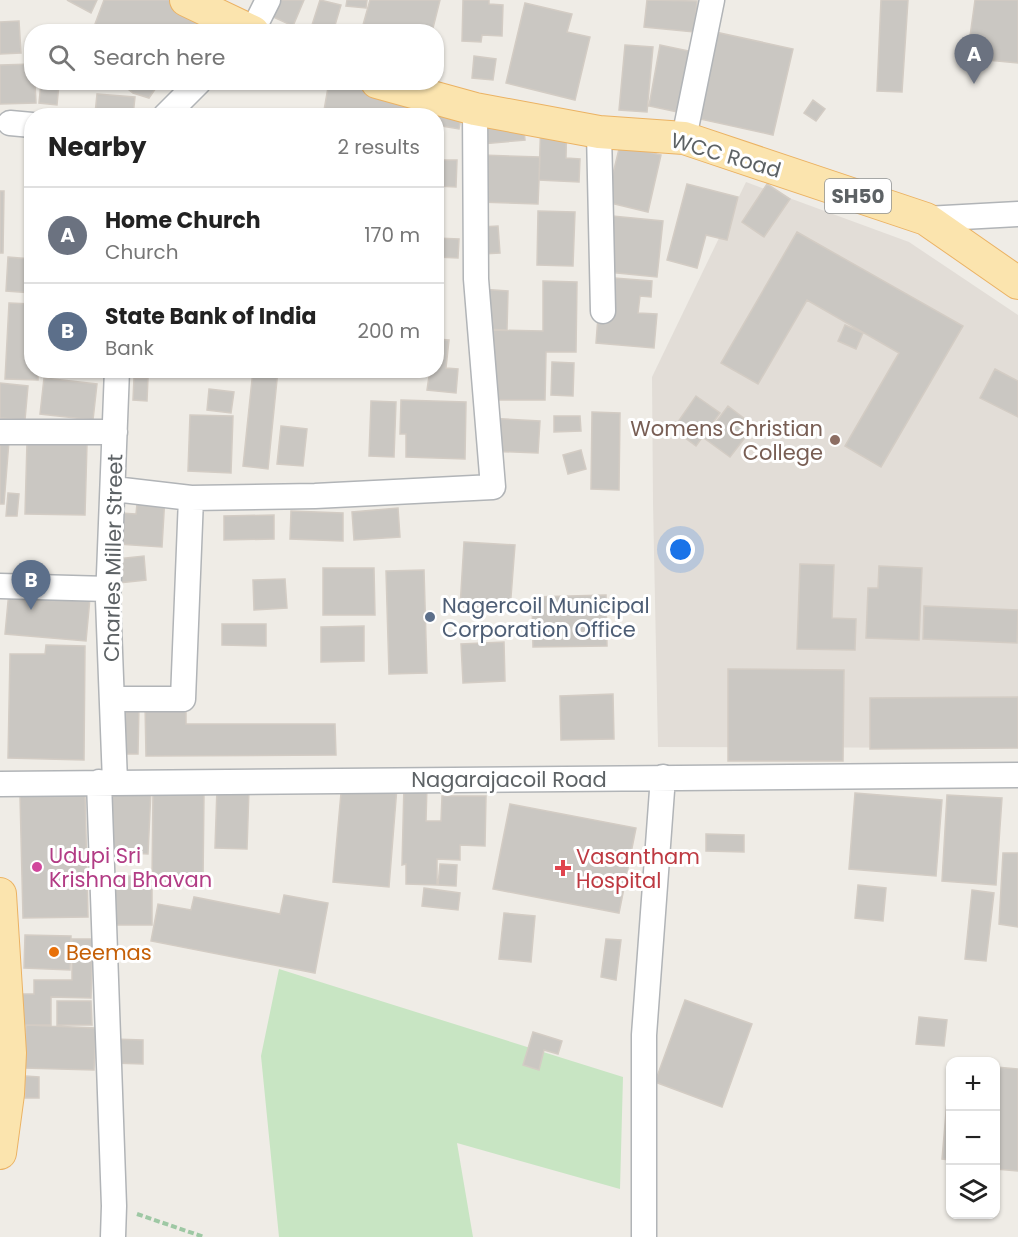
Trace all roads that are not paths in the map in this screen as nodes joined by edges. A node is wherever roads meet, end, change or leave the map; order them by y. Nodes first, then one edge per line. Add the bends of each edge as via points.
1 (186, 0) edge
2 (268, 0) edge
3 (712, 0) edge
4 (237, 24) edge
5 (256, 24) edge
6 (191, 90) edge
7 (406, 90) edge
8 (173, 108) edge
9 (475, 109) junction
10 (599, 132) junction
11 (684, 138) junction
12 (1018, 214) edge
13 (926, 219) junction
14 (1018, 283) edge
15 (603, 311) dead end
16 (117, 378) edge
17 (0, 432) edge
18 (115, 432) junction
19 (114, 489) junction
20 (191, 498) junction
21 (0, 586) edge
22 (108, 589) junction
23 (112, 699) junction
24 (1018, 775) edge
25 (663, 777) junction
26 (107, 782) junction
27 (0, 784) edge
28 (0, 894) edge
29 (0, 1153) edge
30 (113, 1237) edge
31 (644, 1237) edge

1 - 4 main road
2 - 5 street
3 - 11 street
6 - 8 street
7 - 9 main road, WCC Road / SH50
9 - 10 main road, WCC Road / SH50
9 - 20 street via 476,279 493,487
10 - 11 main road, WCC Road / SH50
10 - 15 street
11 - 13 main road, WCC Road / SH50
12 - 13 street
13 - 14 main road, WCC Road / SH50
16 - 18 street, Charles Miller Street
17 - 18 street
18 - 19 street, Charles Miller Street
19 - 20 street
19 - 22 street, Charles Miller Street
20 - 23 street via 183,699
21 - 22 street
22 - 23 street, Charles Miller Street
23 - 26 street, Charles Miller Street
24 - 25 street, Nagarajacoil Road
25 - 26 street, Nagarajacoil Road
25 - 31 street via 644,1035
26 - 27 street, Nagarajacoil Road
26 - 30 street, Charles Miller Street
28 - 29 main road via 10,1053

